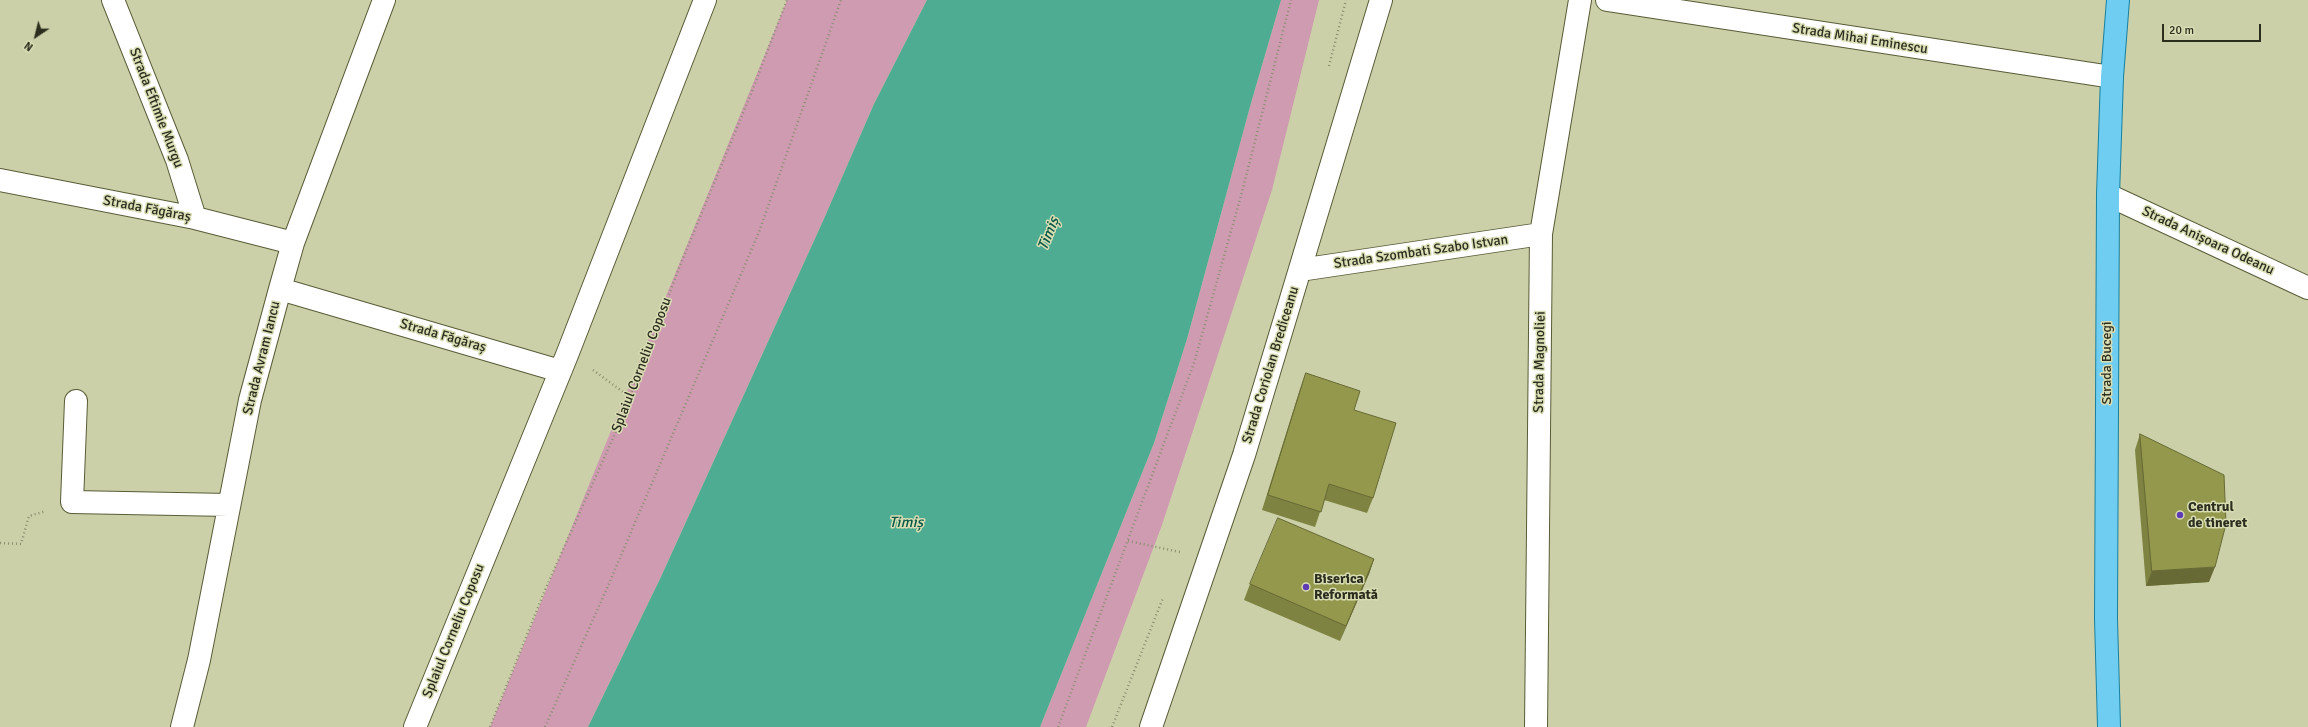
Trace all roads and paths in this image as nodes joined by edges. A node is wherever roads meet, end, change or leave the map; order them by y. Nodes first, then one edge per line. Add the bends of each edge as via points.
1 (113, 0) edge
2 (384, 0) edge
3 (706, 0) edge
4 (787, 0) edge
5 (841, 0) edge
6 (1291, 0) edge
7 (1381, 0) edge
8 (1580, 0) edge
9 (1607, 0) edge
10 (2118, 0) edge
11 (2112, 77) junction
12 (0, 180) edge
13 (2108, 195) junction
14 (195, 218) junction
15 (1541, 234) junction
16 (293, 242) junction
17 (1300, 270) junction
18 (2308, 288) edge
19 (280, 289) junction
20 (593, 370) dead end
21 (560, 371) junction
22 (630, 397) junction
23 (76, 401) dead end
24 (72, 502) junction
25 (229, 505) junction
26 (1128, 541) junction
27 (0, 543) edge
28 (1206, 560) junction
29 (182, 727) edge
30 (415, 727) edge
31 (490, 727) edge
32 (545, 727) edge
33 (1058, 727) edge
34 (1151, 727) edge
35 (1536, 727) edge
36 (2109, 727) edge

1 - 14 street, Strada Eftimie Murgu via 177,160
2 - 16 street, Strada Avram Iancu
3 - 21 street, Splaiul Corneliu Coposu
4 - 22 path, Splaiul Corneliu Coposu
5 - 32 path via 759,232
6 - 26 path via 1242,192 1194,363
7 - 17 street, Strada Coriolan Brediceanu
8 - 15 street, Strada Magnoliei
9 - 11 street, Strada Mihai Eminescu
10 - 11 main road, Strada Bucegi
11 - 13 main road, Strada Bucegi
12 - 14 street, Strada Făgăraș
13 - 18 street, Strada Anișoara Odeanu
13 - 36 main road, Strada Bucegi via 2106,619
14 - 16 street, Strada Făgăraș
15 - 17 street, Strada Szombati Szabo Istvan
15 - 35 street, Strada Magnoliei
16 - 19 street, Strada Avram Iancu
17 - 28 street, Strada Coriolan Brediceanu via 1244,455
19 - 21 street, Strada Făgăraș
19 - 25 street, Strada Avram Iancu via 252,394
20 - 22 path
21 - 30 street, Splaiul Corneliu Coposu
22 - 31 path, Splaiul Corneliu Coposu via 545,590
23 - 24 street
24 - 25 street
24 - 27 path via 29,516 21,544
25 - 29 street, Strada Avram Iancu via 199,660
26 - 28 path
26 - 33 path
28 - 34 street, Strada Coriolan Brediceanu

